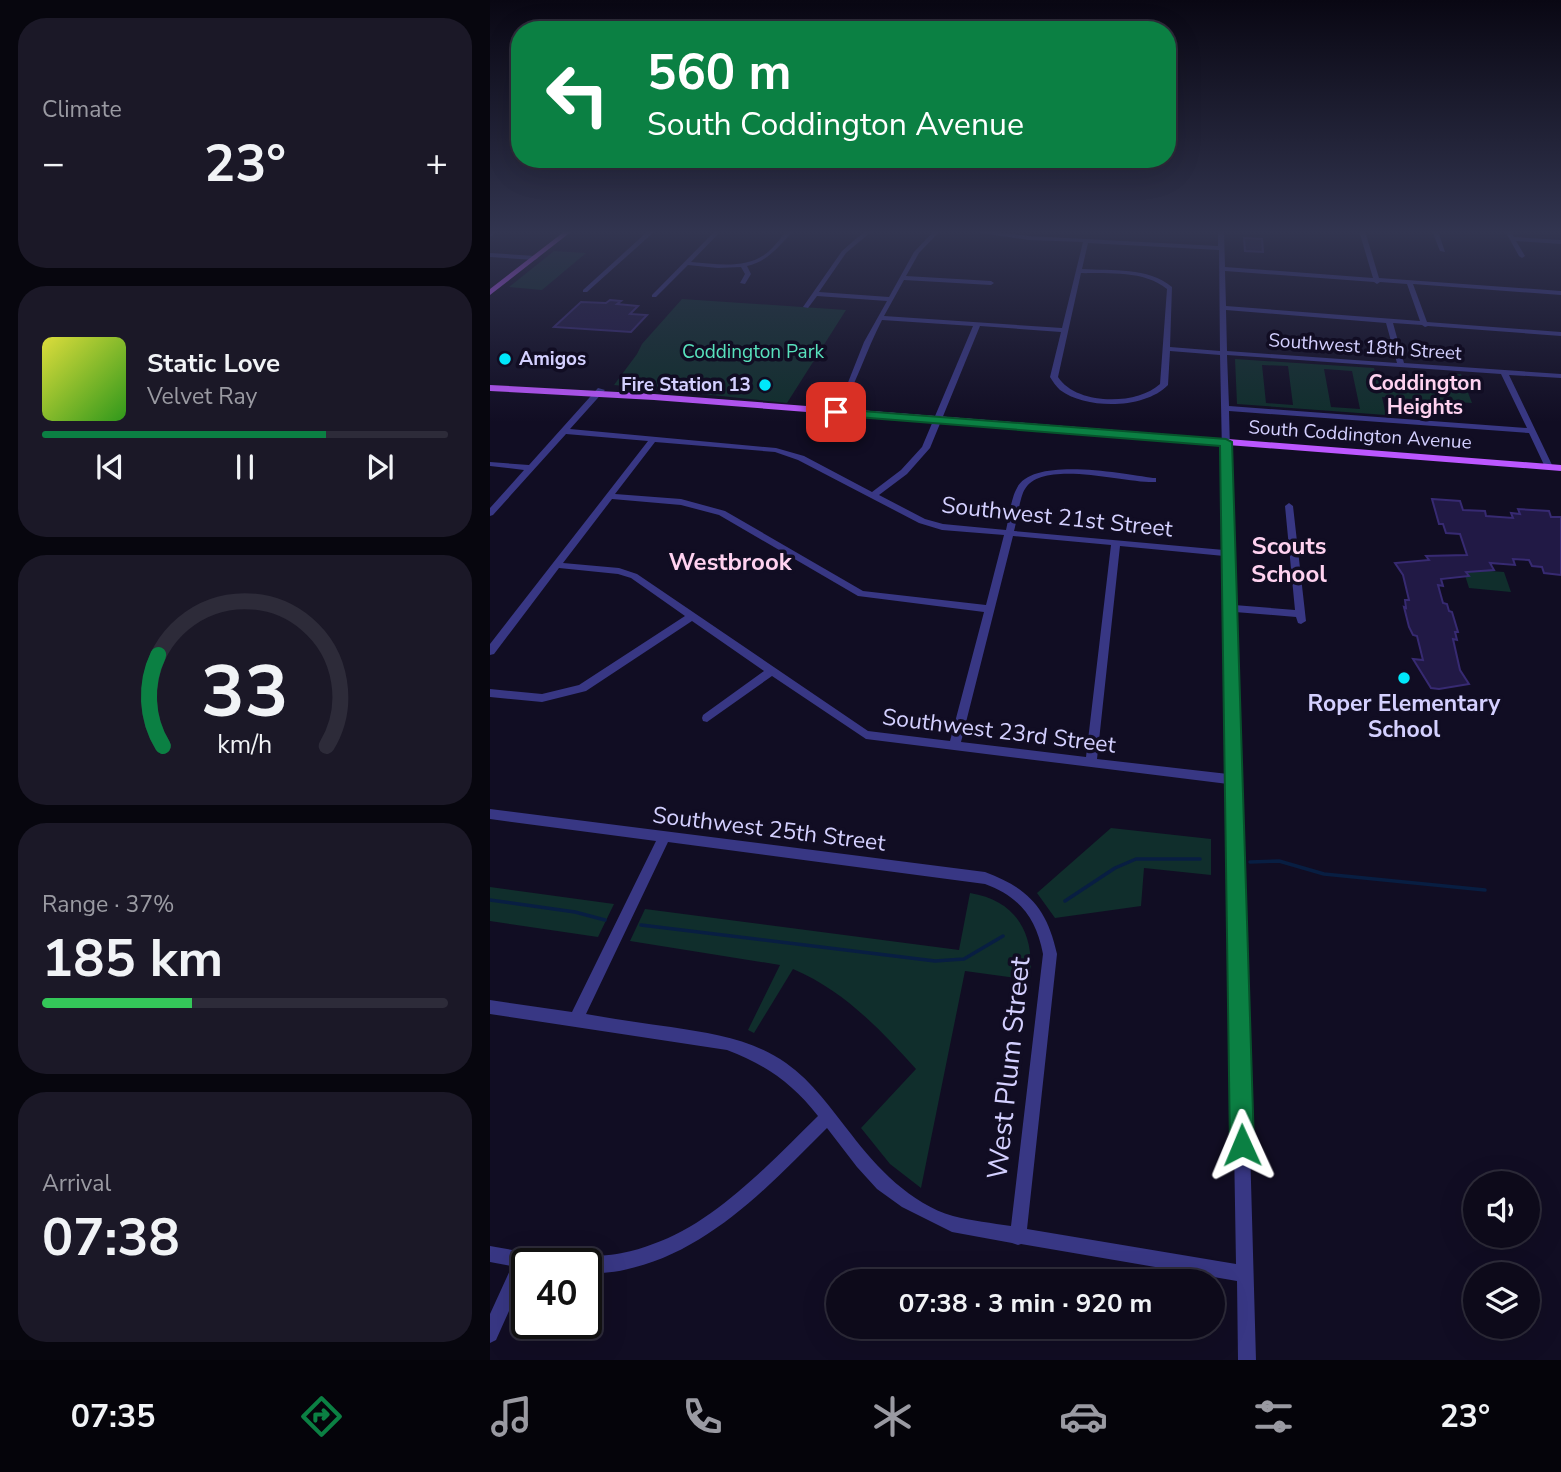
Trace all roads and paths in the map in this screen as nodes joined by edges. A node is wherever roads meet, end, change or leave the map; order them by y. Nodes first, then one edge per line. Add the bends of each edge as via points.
1 (815, 294) edge
2 (822, 294) edge
3 (894, 294) edge
4 (1073, 294) edge
5 (1170, 294) edge
6 (1223, 294) edge
7 (1414, 294) edge
8 (891, 299) junction
9 (806, 307) dead end
10 (1223, 308) junction
11 (880, 318) junction
12 (1389, 321) junction
13 (977, 325) junction
14 (1425, 325) junction
15 (1065, 330) junction
16 (1561, 334) edge
17 (1166, 349) junction
18 (1224, 353) junction
19 (1401, 366) junction
20 (1504, 372) junction
21 (1561, 376) edge
22 (490, 380) edge
23 (490, 388) edge
24 (598, 393) junction
25 (1225, 408) junction
26 (836, 412) junction
27 (939, 420) junction
28 (564, 431) junction
29 (1531, 431) junction
30 (654, 438) junction
31 (1226, 442) junction
32 (490, 464) edge
33 (1549, 467) junction
34 (531, 468) junction
35 (1561, 468) edge
36 (1153, 480) dead end
37 (873, 495) junction
38 (610, 496) junction
39 (1289, 506) dead end
40 (490, 513) edge
41 (1008, 533) junction
42 (1116, 543) junction
43 (1228, 553) junction
44 (557, 565) junction
45 (989, 608) junction
46 (1230, 608) junction
47 (692, 616) junction
48 (490, 651) edge
49 (771, 671) junction
50 (490, 693) edge
51 (707, 719) dead end
52 (954, 747) junction
53 (1091, 763) junction
54 (1234, 780) junction
55 (490, 814) edge
56 (665, 836) junction
57 (1033, 908) joint
58 (490, 1007) edge
59 (576, 1020) junction
60 (829, 1116) junction
61 (1018, 1237) junction
62 (490, 1254) edge
63 (511, 1258) edge
64 (602, 1264) edge
65 (1245, 1273) junction
66 (511, 1287) edge
67 (490, 1334) edge
68 (1247, 1360) edge

1 - 9 street
2 - 8 street
3 - 8 street
4 - 15 street
5 - 17 street
6 - 10 street
7 - 14 street
8 - 11 street
10 - 12 street
10 - 18 street
11 - 13 street
11 - 26 street
12 - 14 street
12 - 19 street
13 - 15 street
13 - 27 street
14 - 16 street
15 - 17 street via 1056,385 1086,398 1126,401 1155,395 1164,386
17 - 18 street, Southwest 18th Street
18 - 19 street, Southwest 18th Street
18 - 25 street
19 - 20 street, Southwest 18th Street
20 - 21 street, Southwest 18th Street
20 - 29 street
22 - 24 main road, South Coddington Avenue
23 - 24 main road, South Coddington Avenue
24 - 26 main road, South Coddington Avenue
24 - 28 street
25 - 29 street
25 - 31 street
26 - 27 main road, South Coddington Avenue
27 - 31 main road, South Coddington Avenue
27 - 37 street via 915,461
28 - 30 street, Southwest 21st Street
28 - 34 street
29 - 33 street
30 - 37 street, Southwest 21st Street via 776,450
30 - 38 street
31 - 33 main road, South Coddington Avenue
31 - 43 street
32 - 34 street
33 - 35 main road, South Coddington Avenue
34 - 40 street
36 - 41 street via 1057,472 1030,477 1018,492
37 - 41 street, Southwest 21st Street via 931,524
38 - 44 street
38 - 45 street via 681,502 722,513 861,594
39 - 46 street via 1301,618
41 - 42 street, Southwest 21st Street
41 - 45 street
42 - 43 street, Southwest 21st Street
42 - 53 street
43 - 46 street
44 - 47 street, Southwest 23rd Street via 626,572
44 - 48 street
45 - 52 street
46 - 54 street
47 - 49 street, Southwest 23rd Street
47 - 50 street via 582,688 542,698
49 - 51 street
49 - 52 street, Southwest 23rd Street via 866,735
52 - 53 street, Southwest 23rd Street
53 - 54 street, Southwest 23rd Street
54 - 65 street
55 - 56 street, Southwest 25th Street
56 - 57 street, Southwest 25th Street via 985,878 1014,891
56 - 59 street
57 - 61 street, West Plum Street via 1047,937 1049,969
58 - 59 street
59 - 60 street via 750,1050 791,1074
60 - 61 street via 883,1183 902,1199 952,1224
60 - 64 street via 753,1190 698,1232 630,1261
61 - 65 street
62 - 63 street
65 - 68 street
66 - 67 street

